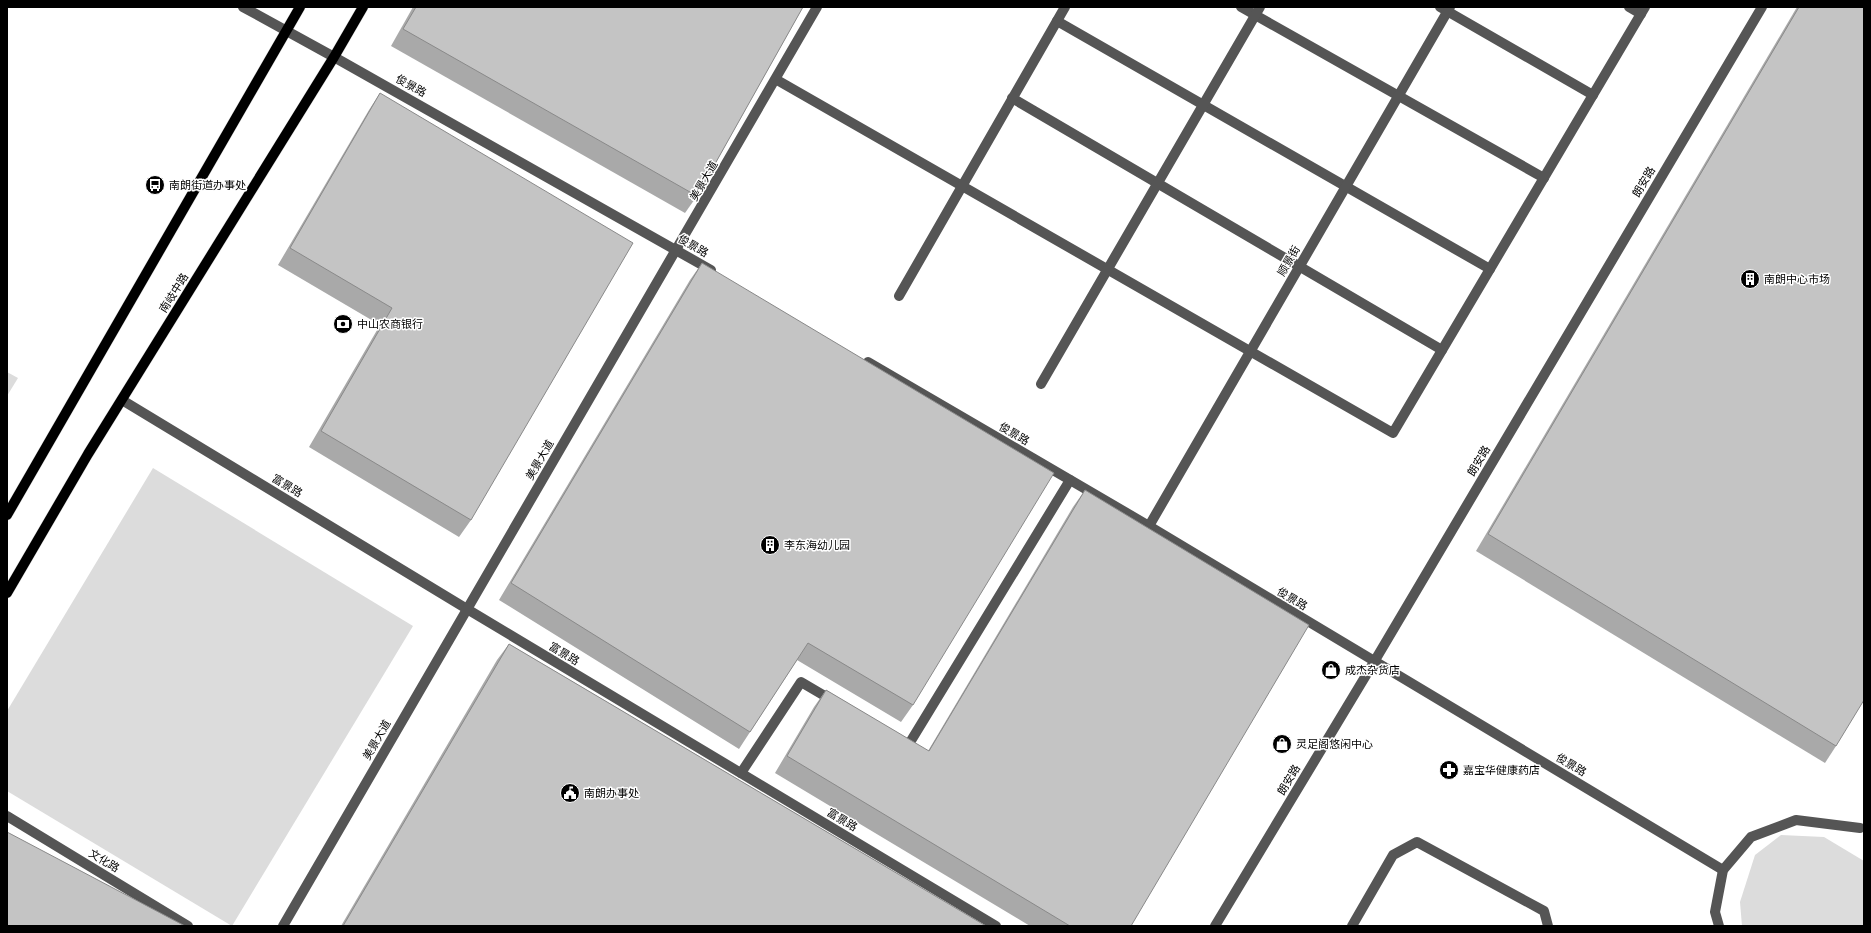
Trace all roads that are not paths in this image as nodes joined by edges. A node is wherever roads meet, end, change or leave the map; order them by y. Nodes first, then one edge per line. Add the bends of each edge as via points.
1 (243, 7) edge
2 (300, 7) edge
3 (363, 7) edge
4 (818, 7) edge
5 (1065, 7) edge
6 (1241, 7) edge
7 (1629, 7) edge
8 (1762, 7) edge
9 (1446, 9) edge
10 (1643, 10) edge
11 (1258, 11) edge
12 (1057, 21) junction
13 (286, 31) junction
14 (334, 57) junction
15 (776, 80) junction
16 (1593, 95) junction
17 (1399, 96) junction
18 (1012, 98) junction
19 (1203, 105) junction
20 (1544, 178) junction
21 (1157, 184) junction
22 (962, 186) junction
23 (1346, 186) junction
24 (677, 250) junction
25 (1300, 267) junction
26 (1490, 269) junction
27 (1108, 270) junction
28 (718, 274) edge
29 (900, 296) dead end
30 (1442, 350) junction
31 (1251, 352) junction
32 (856, 355) edge
33 (1041, 384) dead end
34 (122, 400) junction
35 (1070, 480) junction
36 (7, 515) edge
37 (1149, 526) junction
38 (7, 593) edge
39 (467, 609) junction
40 (1374, 662) junction
41 (842, 705) edge
42 (909, 744) edge
43 (741, 773) junction
44 (7, 816) edge
45 (1863, 828) edge
46 (1723, 870) junction
47 (188, 926) edge
48 (283, 926) edge
49 (996, 926) edge
50 (1215, 926) edge
51 (1352, 926) edge
52 (1548, 926) edge
53 (1719, 926) edge

1 - 13 street, 俊景路
2 - 13 main road
3 - 14 main road, 南岐中路
4 - 15 street, 美景大道
5 - 12 street
6 - 11 street
7 - 10 street
8 - 40 street, 朗安路
9 - 16 street
9 - 17 street, 顺景街
10 - 16 street
11 - 17 street
11 - 19 street
12 - 18 street
12 - 19 street
13 - 14 street, 俊景路
13 - 36 main road
14 - 24 street, 俊景路
14 - 34 main road, 南岐中路
15 - 22 street
15 - 24 street, 美景大道
16 - 20 street
17 - 20 street
17 - 23 street, 顺景街
18 - 21 street
18 - 22 street
19 - 21 street
19 - 23 street
20 - 26 street
21 - 25 street
21 - 27 street
22 - 27 street
22 - 29 street
23 - 25 street, 顺景街
23 - 26 street
24 - 28 street, 俊景路
24 - 39 street, 美景大道
25 - 30 street
25 - 31 street, 顺景街
26 - 30 street
27 - 31 street
27 - 33 street
30 - 31 street via 1393,433
31 - 37 street, 顺景街
32 - 35 street, 俊景路
34 - 38 main road, 南岐中路
34 - 39 street, 富景路
35 - 37 street, 俊景路
35 - 42 street
37 - 40 street, 俊景路 via 1183,553
39 - 43 street, 富景路
39 - 48 street, 美景大道
40 - 46 street, 俊景路
40 - 50 street, 朗安路
41 - 43 street via 801,682
43 - 49 street, 富景路
44 - 47 street, 文化路
45 - 46 street via 1796,820 1751,838
46 - 53 street via 1715,912
51 - 52 street via 1393,855 1417,842 1544,911

